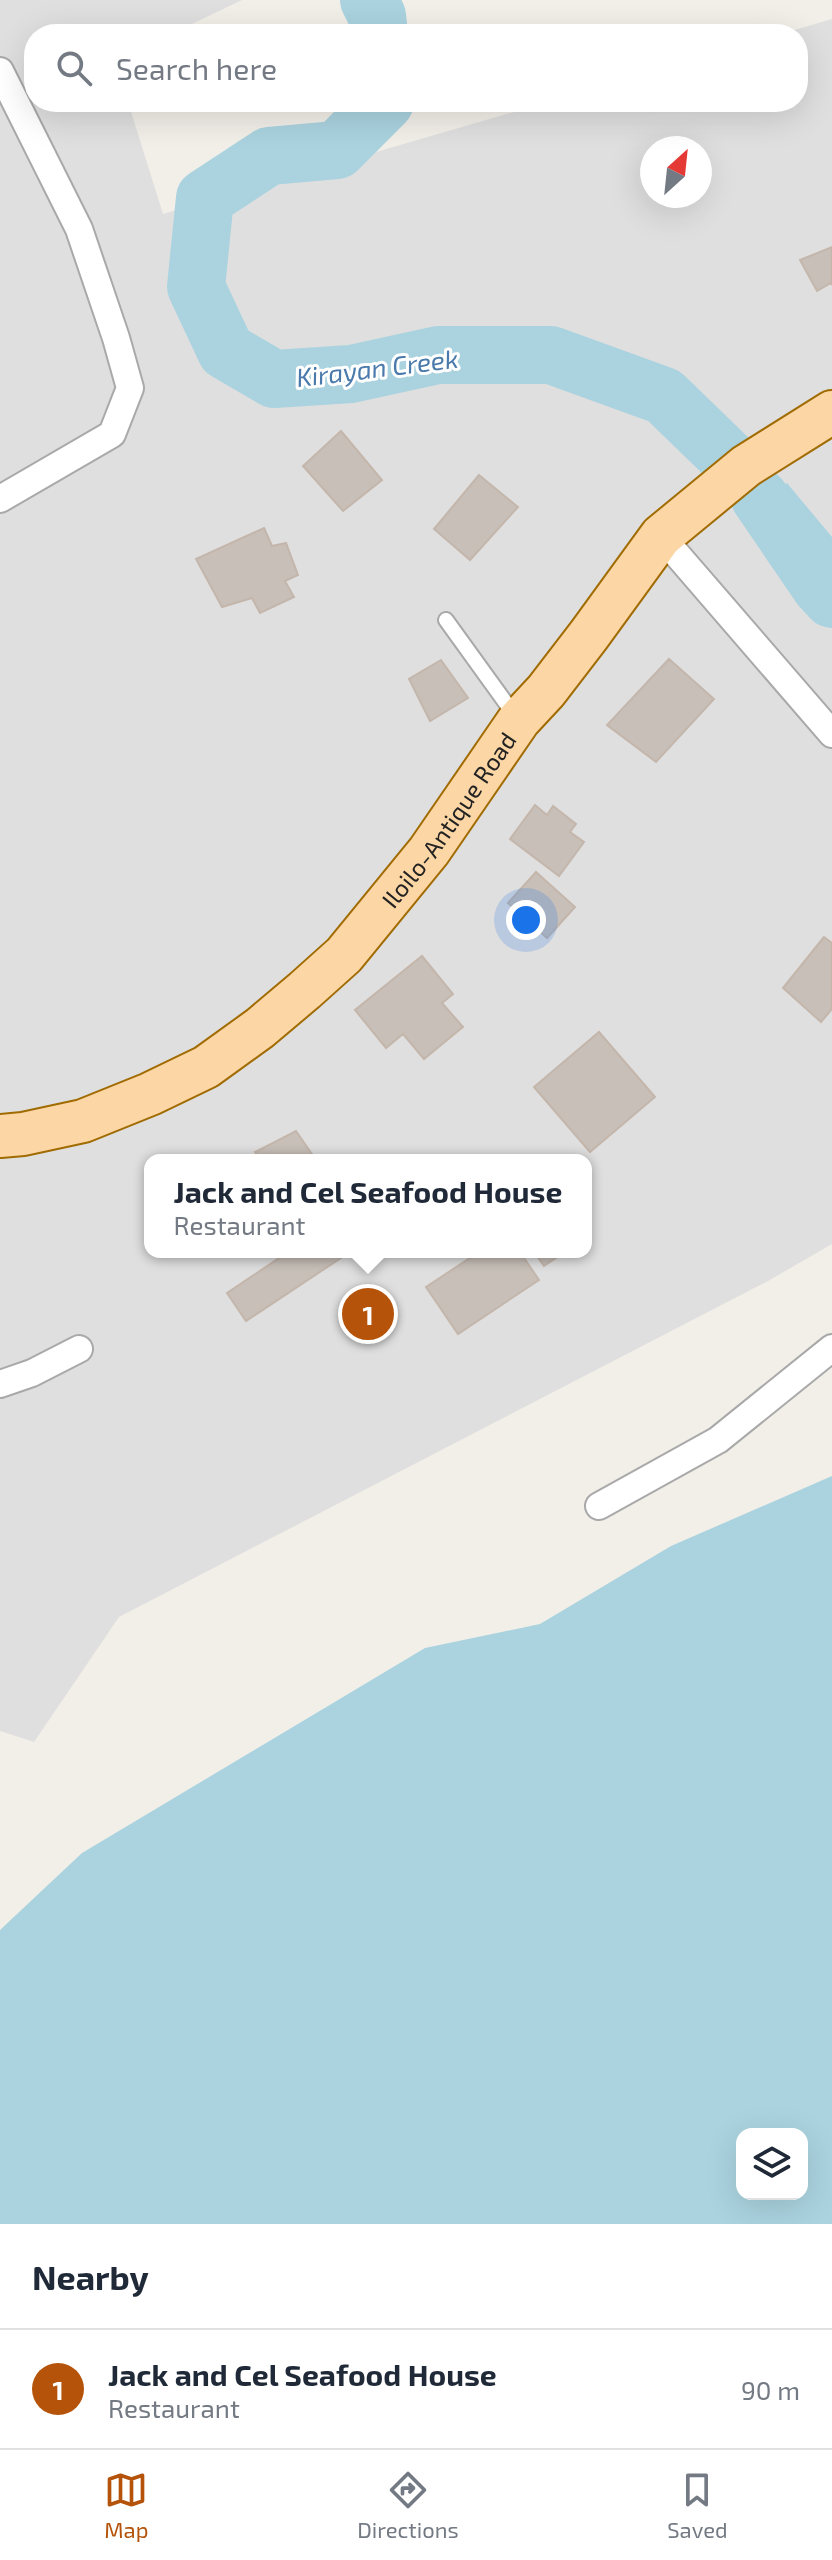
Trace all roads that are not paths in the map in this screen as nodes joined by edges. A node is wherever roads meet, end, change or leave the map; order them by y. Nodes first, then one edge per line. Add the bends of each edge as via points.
1 (0, 71) edge
2 (832, 412) edge
3 (0, 499) edge
4 (661, 536) junction
5 (446, 620) dead end
6 (519, 720) junction
7 (832, 734) edge
8 (0, 1136) edge
9 (832, 1348) edge
10 (79, 1349) dead end
11 (0, 1384) edge
12 (599, 1506) dead end

1 - 3 street via 79,229 130,388 112,434
2 - 4 main road, Iloilo-Antique Road via 746,466
4 - 6 main road, Iloilo-Antique Road
4 - 7 street
5 - 6 lane
6 - 8 main road, Iloilo-Antique Road via 429,851 344,955 260,1028 206,1067 150,1094 83,1121
9 - 12 street via 718,1440
10 - 11 street

